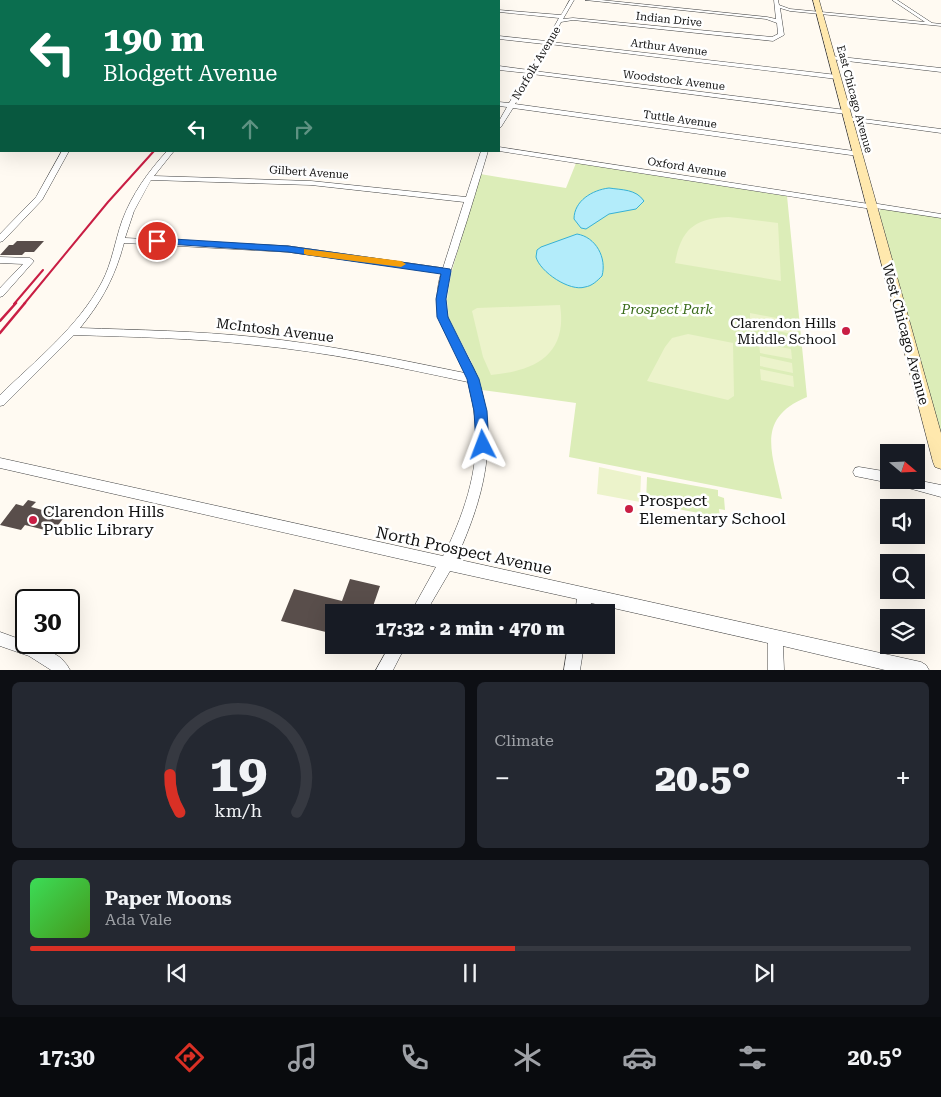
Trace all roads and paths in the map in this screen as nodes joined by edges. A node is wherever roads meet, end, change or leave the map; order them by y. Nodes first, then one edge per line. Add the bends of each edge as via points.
1 (574, 0) edge
2 (588, 0) edge
3 (769, 0) edge
4 (816, 0) edge
5 (894, 0) edge
6 (777, 3) edge
7 (790, 10) junction
8 (500, 11) edge
9 (820, 13) junction
10 (778, 14) junction
11 (562, 18) junction
12 (767, 18) junction
13 (779, 22) junction
14 (931, 24) junction
15 (941, 25) edge
16 (941, 30) edge
17 (500, 38) edge
18 (548, 43) junction
19 (832, 58) junction
20 (500, 68) edge
21 (941, 70) edge
22 (531, 72) junction
23 (837, 77) junction
24 (500, 104) edge
25 (511, 106) junction
26 (847, 116) junction
27 (500, 124) edge
28 (941, 131) edge
29 (500, 149) edge
30 (64, 152) edge
31 (170, 152) edge
32 (485, 152) edge
33 (858, 154) junction
34 (148, 178) junction
35 (469, 200) junction
36 (872, 206) junction
37 (941, 216) edge
38 (0, 239) edge
39 (120, 240) junction
40 (0, 260) edge
41 (446, 271) junction
42 (0, 294) edge
43 (71, 331) junction
44 (473, 379) junction
45 (0, 402) edge
46 (0, 462) edge
47 (941, 462) edge
48 (859, 472) dead end
49 (880, 476) edge
50 (925, 487) edge
51 (941, 491) edge
52 (448, 564) junction
53 (585, 595) junction
54 (423, 604) edge
55 (583, 604) edge
56 (775, 638) junction
57 (0, 639) edge
58 (393, 654) edge
59 (575, 654) edge
60 (62, 670) edge
61 (384, 670) edge
62 (572, 670) edge
63 (776, 670) edge
64 (921, 670) edge

1 - 11 street, Norfolk Avenue
2 - 12 street
3 - 6 street
4 - 9 main road, East Chicago Avenue
5 - 14 street
6 - 7 street
6 - 10 street
7 - 9 street
7 - 10 street
8 - 11 street, Indian Drive
9 - 14 street
9 - 19 main road, East Chicago Avenue
10 - 12 street
10 - 13 street
11 - 13 street, Indian Drive via 776,38 781,35
11 - 18 street, Norfolk Avenue
12 - 13 street
14 - 15 street
14 - 16 street
17 - 18 street, Arthur Avenue
18 - 22 street, Norfolk Avenue
18 - 23 street, Arthur Avenue
19 - 21 street
19 - 23 main road, East Chicago Avenue
20 - 22 street, Woodstock Avenue
22 - 25 street, Norfolk Avenue
22 - 26 street, Woodstock Avenue
23 - 26 main road, East Chicago Avenue
24 - 25 street, Tuttle Avenue
25 - 27 street, Norfolk Avenue
25 - 33 street, Tuttle Avenue
26 - 28 street, Woodstock Avenue
26 - 33 main road, East Chicago Avenue
29 - 36 street, Oxford Avenue
30 - 38 street via 39,198
31 - 34 street
32 - 35 street
33 - 36 main road, East Chicago Avenue
34 - 35 street, Gilbert Avenue via 311,183
34 - 39 street via 131,207
35 - 41 street
36 - 37 street, Oxford Avenue
36 - 47 main road, West Chicago Avenue
39 - 41 street via 288,249
39 - 43 street via 107,280
40 - 42 street via 30,261
41 - 44 street via 441,299 443,317
43 - 44 street, McIntosh Avenue via 256,341 385,361
43 - 45 street
44 - 52 street via 480,411 481,454 472,505
46 - 52 street, North Prospect Avenue
48 - 49 street
50 - 51 street
52 - 53 street, North Prospect Avenue
52 - 54 street
53 - 55 street
53 - 56 street, North Prospect Avenue
56 - 63 street
56 - 64 street, North Prospect Avenue
57 - 60 street via 36,651
58 - 61 street
59 - 62 street

